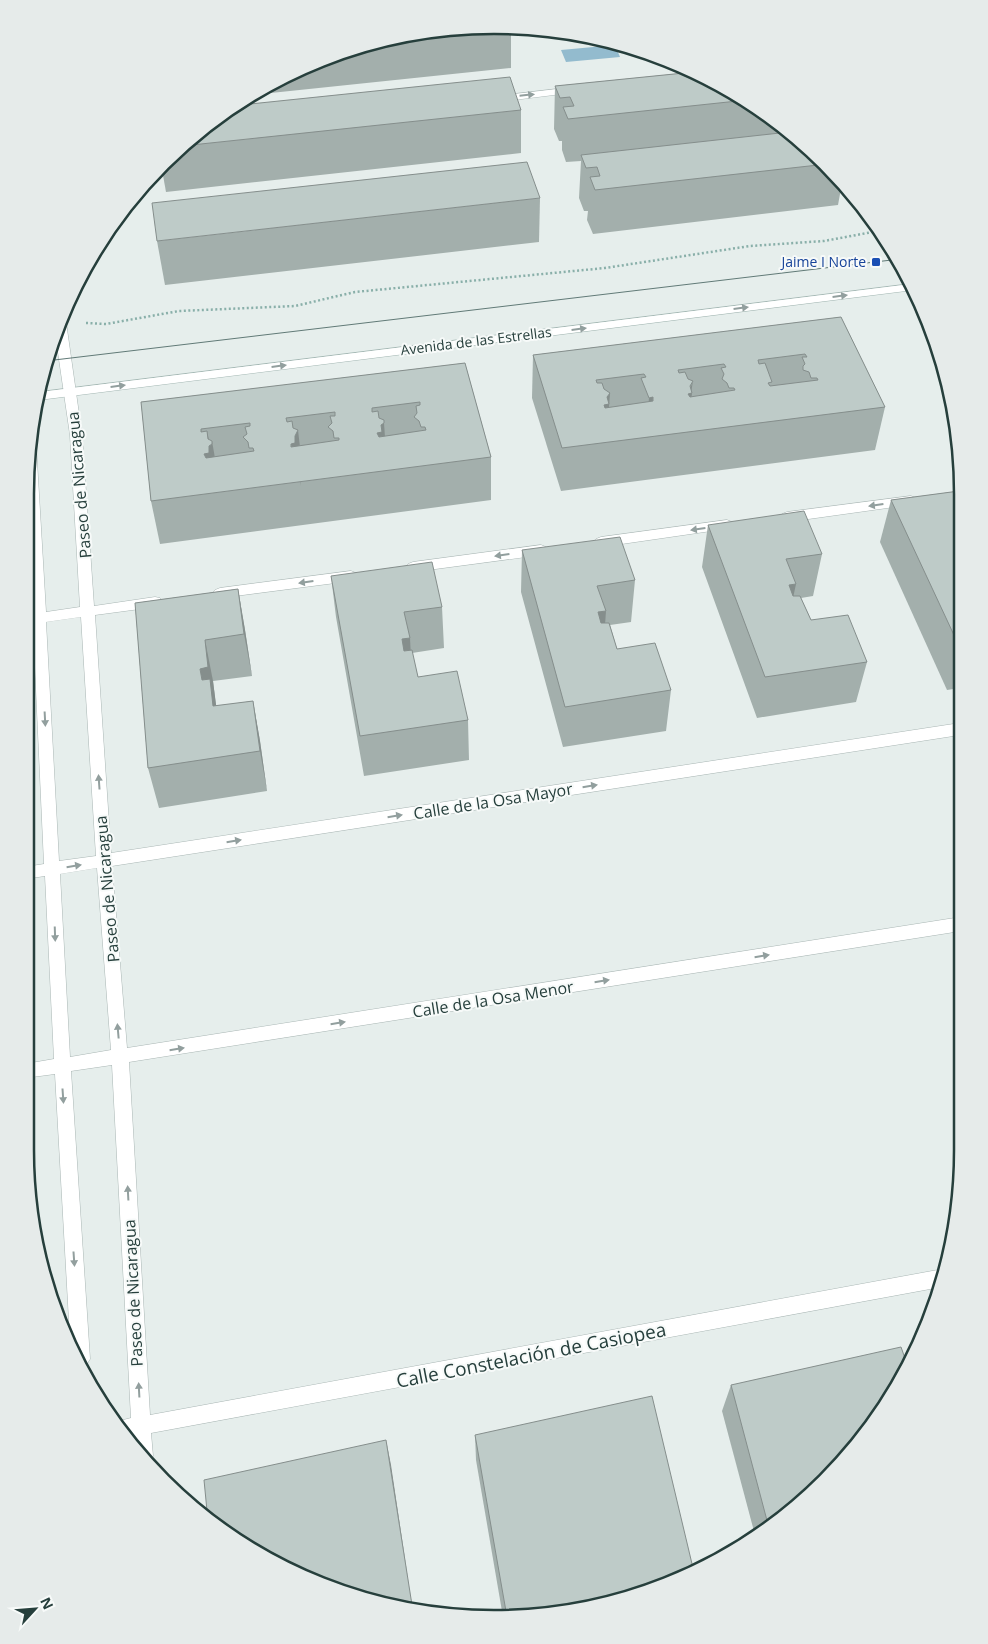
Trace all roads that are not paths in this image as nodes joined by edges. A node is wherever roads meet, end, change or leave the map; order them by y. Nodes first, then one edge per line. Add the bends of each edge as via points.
1 (584, 89) edge
2 (486, 100) edge
3 (906, 288) edge
4 (62, 336) edge
5 (70, 392) junction
6 (45, 395) edge
7 (920, 500) edge
8 (771, 519) edge
9 (741, 523) edge
10 (583, 545) edge
11 (553, 549) edge
12 (404, 568) edge
13 (365, 574) edge
14 (206, 595) edge
15 (167, 600) edge
16 (88, 611) junction
17 (34, 619) edge
18 (34, 632) edge
19 (954, 730) edge
20 (104, 860) junction
21 (53, 869) junction
22 (34, 872) edge
23 (954, 925) edge
24 (120, 1058) junction
25 (61, 1064) junction
26 (34, 1069) edge
27 (936, 1279) edge
28 (81, 1353) edge
29 (141, 1427) junction
30 (128, 1429) edge
31 (142, 1446) edge

2 -> 1 street
5 -> 3 street, Avenida de las Estrellas
4 - 5 street, Paseo de Nicaragua
5 - 6 street, Avenida de las Estrellas
5 - 16 street, Paseo de Nicaragua
7 -> 8 street
9 -> 10 street
11 -> 12 street
13 -> 14 street
15 - 16 street
16 - 17 street
20 -> 16 street, Paseo de Nicaragua
18 -> 21 street
20 -> 19 street, Calle de la Osa Mayor
21 -> 20 street, Calle de la Osa Mayor
24 -> 20 street, Paseo de Nicaragua
21 - 22 street, Calle de la Osa Mayor
21 -> 25 street
24 -> 23 street, Calle de la Osa Menor
24 - 25 street, Calle de la Osa Menor
29 -> 24 street, Paseo de Nicaragua
25 - 26 street, Calle de la Osa Menor
25 -> 28 street
27 - 29 street, Calle Constelación de Casiopea
29 - 30 street, Calle Constelación de Casiopea
29 - 31 street, Paseo de Nicaragua

